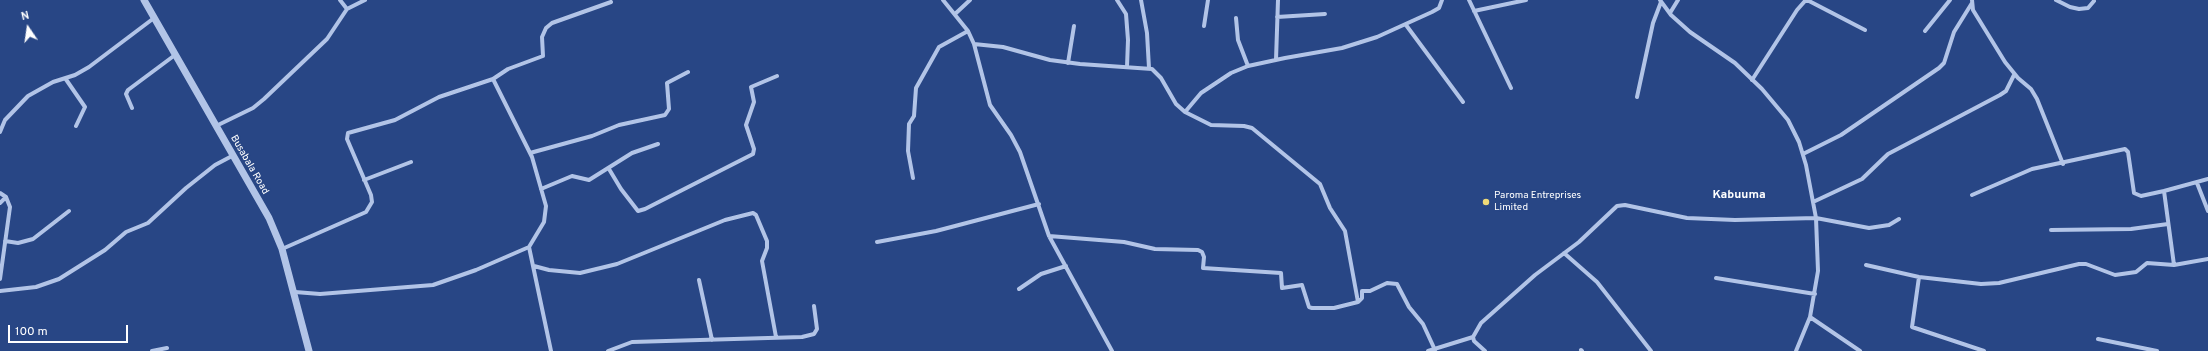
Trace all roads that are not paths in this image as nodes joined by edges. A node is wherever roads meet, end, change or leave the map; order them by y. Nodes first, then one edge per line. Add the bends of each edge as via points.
1 (144, 0) edge
2 (340, 0) edge
3 (365, 0) edge
4 (943, 0) edge
5 (970, 0) edge
6 (1117, 0) edge
7 (1141, 0) edge
8 (1208, 0) edge
9 (1278, 0) edge
10 (1442, 0) edge
11 (1469, 0) edge
12 (1526, 0) edge
13 (1678, 0) edge
14 (1950, 0) edge
15 (2056, 0) edge
16 (1661, 1) edge
17 (2094, 1) edge
18 (611, 2) dead end
19 (1972, 2) edge
20 (346, 9) junction
21 (1474, 11) junction
22 (1670, 13) junction
23 (956, 14) junction
24 (1325, 14) dead end
25 (1277, 17) junction
26 (154, 18) junction
27 (1236, 18) dead end
28 (1406, 25) junction
29 (1074, 26) dead end
30 (1204, 26) dead end
31 (1865, 30) dead end
32 (968, 31) junction
33 (1925, 31) dead end
34 (974, 44) junction
35 (175, 55) junction
36 (1276, 60) junction
37 (1068, 62) junction
38 (1248, 66) junction
39 (1127, 67) junction
40 (1149, 68) junction
41 (688, 72) dead end
42 (2014, 75) junction
43 (777, 76) dead end
44 (65, 78) junction
45 (493, 79) junction
46 (1752, 80) junction
47 (1511, 88) dead end
48 (1637, 97) dead end
49 (1463, 102) dead end
50 (132, 108) dead end
51 (1184, 112) junction
52 (76, 126) dead end
53 (215, 126) junction
54 (0, 132) edge
55 (658, 144) dead end
56 (530, 153) junction
57 (1803, 154) junction
58 (232, 156) junction
59 (411, 162) dead end
60 (2063, 164) junction
61 (609, 169) junction
62 (913, 178) dead end
63 (2208, 179) edge
64 (364, 180) junction
65 (2197, 183) junction
66 (541, 189) junction
67 (2164, 192) junction
68 (0, 193) edge
69 (1972, 195) dead end
70 (6, 197) junction
71 (1813, 202) junction
72 (0, 203) edge
73 (1039, 204) junction
74 (69, 211) dead end
75 (2208, 211) edge
76 (1816, 218) junction
77 (1899, 219) dead end
78 (2168, 224) junction
79 (2051, 230) dead end
80 (1049, 236) junction
81 (5, 242) junction
82 (877, 242) dead end
83 (529, 247) junction
84 (282, 249) junction
85 (1564, 253) junction
86 (2208, 259) edge
87 (1866, 265) dead end
88 (2174, 265) junction
89 (534, 266) junction
90 (1066, 266) junction
91 (1919, 277) junction
92 (1716, 278) dead end
93 (0, 279) edge
94 (699, 280) dead end
95 (1019, 289) dead end
96 (0, 291) edge
97 (295, 292) junction
98 (1815, 294) junction
99 (1358, 302) junction
100 (814, 306) dead end
101 (1810, 317) junction
102 (776, 337) junction
103 (1473, 337) junction
104 (2098, 339) dead end
105 (712, 340) junction
106 (167, 348) dead end
107 (1435, 350) junction
108 (152, 351) edge
109 (309, 351) edge
110 (551, 351) edge
111 (608, 351) edge
112 (1112, 351) edge
113 (1428, 351) edge
114 (1485, 351) edge
115 (1651, 351) edge
116 (1796, 351) edge
117 (1860, 351) edge
118 (1984, 351) edge
119 (2158, 351) edge

1 - 26 street, Busabala Road
2 - 20 street
3 - 20 street
4 - 23 street
5 - 23 street
6 - 39 street via 1126,14
7 - 40 street via 1147,33
8 - 30 street
9 - 25 street
10 - 28 street via 1439,8
11 - 21 street
12 - 21 street
13 - 22 street
14 - 33 street
15 - 17 street via 2079,9 2088,8
16 - 22 street
16 - 48 street via 1653,23
18 - 45 street via 552,23 542,36 544,55 508,69
19 - 42 street via 1977,18
19 - 57 street via 1954,32 1940,68 1841,136
20 - 53 street via 327,39 264,99 253,108
21 - 47 street
22 - 46 street via 1690,32 1735,63
23 - 32 street
24 - 25 street
25 - 36 street
26 - 35 street, Busabala Road
26 - 44 street via 90,67
27 - 38 street via 1238,40
28 - 36 street via 1342,48
28 - 49 street
29 - 37 street
31 - 46 street via 1805,1
32 - 34 street
32 - 62 street via 939,47 916,88 914,116 909,124 908,151
34 - 37 street via 1003,47 1050,60
34 - 73 street via 990,105 1020,152
35 - 50 street via 128,90 126,94
35 - 53 street, Busabala Road
36 - 38 street
37 - 39 street
38 - 51 street via 1215,82
39 - 40 street
40 - 51 street via 1158,74 1176,104
41 - 56 street via 666,83 669,109 665,115 612,127 592,136
42 - 60 street via 2028,86 2037,99
42 - 71 street via 2006,91 2000,95 1888,154 1862,179
43 - 61 street via 751,87 754,102 746,125 754,149 753,154 638,211
44 - 52 street via 85,107
44 - 54 street via 28,96 5,120
45 - 56 street
45 - 64 street via 439,97 395,120 348,133 347,139
46 - 57 street via 1779,107 1788,120
51 - 99 street via 1211,125 1252,128 1320,184 1330,208 1345,231
53 - 58 street, Busabala Road
55 - 61 street via 632,153
56 - 66 street
57 - 71 street
58 - 84 street, Busabala Road via 269,218
58 - 96 street via 215,165 186,188 148,223 126,232 105,250 59,279 36,287
59 - 64 street
60 - 67 street via 2125,149 2128,152 2134,193 2141,196
60 - 69 street via 2032,169
61 - 66 street via 589,180 572,176
63 - 65 street
64 - 84 street via 372,202 366,212
65 - 67 street
65 - 75 street
66 - 83 street via 546,216
67 - 78 street
68 - 70 street
70 - 72 street
70 - 81 street via 10,207
71 - 76 street
73 - 80 street
73 - 82 street
74 - 81 street via 33,239 18,243
76 - 77 street via 1869,228 1889,225
76 - 85 street via 1687,218 1621,205 1613,209
76 - 98 street via 1818,257
78 - 79 street via 2131,229
78 - 88 street
80 - 90 street
80 - 99 street via 1124,242 1154,249 1198,250 1204,257 1203,268 1281,273 1282,288 1302,285 1309,307 1312,308 1334,308
81 - 93 street
83 - 89 street
83 - 97 street via 476,270 432,284 320,294
84 - 97 street, Busabala Road
85 - 103 street via 1502,302 1481,323
85 - 115 street via 1597,282
86 - 88 street
87 - 91 street
88 - 91 street via 2147,263 2136,272 2115,275 2086,264 2079,264 1999,283 1981,284
89 - 102 street via 580,273 616,264 725,220 753,213 756,214 767,241 762,261
89 - 110 street
90 - 95 street via 1040,274
90 - 112 street
91 - 118 street via 1912,326
92 - 98 street
94 - 105 street
97 - 109 street, Busabala Road
98 - 101 street
99 - 107 street via 1362,298 1362,291 1370,291 1387,283 1397,284 1409,307 1423,324
100 - 102 street via 818,326 814,334 794,338
101 - 116 street
101 - 117 street
102 - 105 street
103 - 107 street
103 - 114 street
104 - 119 street
105 - 111 street via 632,342
106 - 108 street
107 - 113 street

